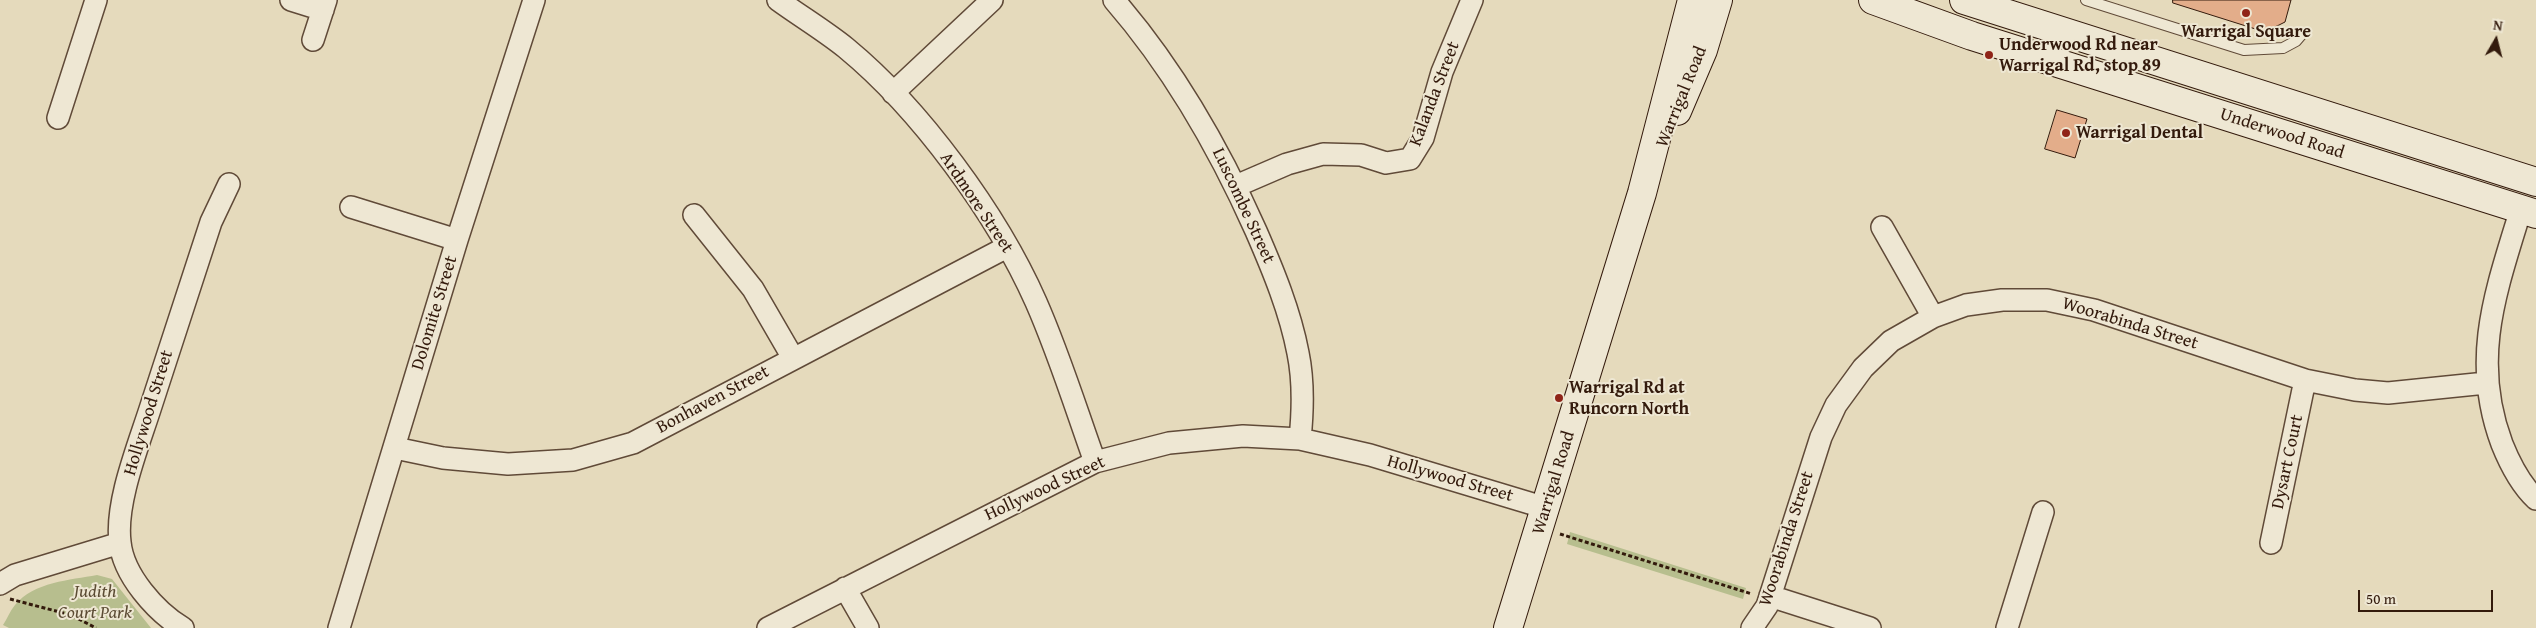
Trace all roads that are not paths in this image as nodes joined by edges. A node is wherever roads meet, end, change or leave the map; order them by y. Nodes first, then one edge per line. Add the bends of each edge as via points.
1 (96, 0) edge
2 (291, 0) edge
3 (534, 0) edge
4 (778, 0) edge
5 (992, 0) edge
6 (1114, 0) edge
7 (1472, 0) edge
8 (1692, 0) edge
9 (1718, 0) edge
10 (1964, 0) edge
11 (2086, 0) edge
12 (1874, 2) edge
13 (324, 5) edge
14 (2038, 24) junction
15 (2302, 34) dead end
16 (313, 40) dead end
17 (2028, 54) junction
18 (892, 93) junction
19 (2334, 116) junction
20 (58, 118) dead end
21 (2324, 148) junction
22 (2533, 181) edge
23 (229, 184) dead end
24 (1236, 186) junction
25 (1642, 193) junction
26 (351, 206) dead end
27 (2529, 211) edge
28 (694, 215) dead end
29 (1882, 227) dead end
30 (457, 240) junction
31 (1007, 247) junction
32 (1933, 317) junction
33 (794, 358) junction
34 (2305, 380) junction
35 (2486, 383) junction
36 (1300, 439) junction
37 (395, 448) junction
38 (1095, 462) junction
39 (2536, 499) edge
40 (2043, 512) dead end
41 (1543, 518) junction
42 (120, 543) junction
43 (2271, 543) dead end
44 (845, 588) junction
45 (3, 591) edge
46 (1770, 596) junction
47 (183, 628) edge
48 (339, 628) edge
49 (768, 628) edge
50 (868, 628) edge
51 (1508, 628) edge
52 (1752, 628) edge
53 (1870, 628) edge
54 (2007, 628) edge

1 - 20 street
2 - 13 street
3 - 30 street, Dolomite Street
4 - 18 street, Ardmore Street via 846,48
5 - 18 street
6 - 24 street, Luscombe Street via 1142,32 1196,111
7 - 24 street, Kalanda Street via 1442,72 1422,138 1410,159 1386,163 1361,155 1323,154 1287,164
8 - 25 main road, Warrigal Road
9 - 25 main road, Warrigal Road via 1702,50
10 - 14 main road, Underwood Road
11 - 15 lane via 2244,50 2283,48
12 - 17 main road, Underwood Road
13 - 16 street
14 - 17 main road
14 - 19 main road, Underwood Road
17 - 21 main road, Underwood Road
18 - 31 street, Ardmore Street via 965,182
19 - 21 main road
19 - 22 main road, Underwood Road
21 - 27 main road, Underwood Road
22 - 27 main road
23 - 42 street, Hollywood Street via 211,222 130,471 120,516
24 - 36 street, Luscombe Street via 1276,278 1298,352 1303,400
25 - 41 main road, Warrigal Road
26 - 30 street
27 - 35 street via 2493,301
28 - 33 street via 753,289
29 - 32 street
30 - 37 street, Dolomite Street
31 - 33 street, Bonhaven Street
31 - 38 street, Ardmore Street via 1036,302
32 - 34 street, Woorabinda Street via 1966,305 2002,300 2047,300 2094,310
32 - 46 street, Woorabinda Street via 1891,341 1863,368 1836,404 1821,437
33 - 37 street, Bonhaven Street via 633,442 573,460 508,464 443,458
34 - 35 street, Woorabinda Street via 2388,393
34 - 43 street, Dysart Court
35 - 39 street via 2496,426 2509,461
36 - 38 street, Hollywood Street via 1243,436 1169,443
36 - 41 street, Hollywood Street via 1370,456
37 - 48 street, Dolomite Street
38 - 44 street, Hollywood Street
40 - 54 street
41 - 51 main road, Warrigal Road
42 - 45 street via 15,575
42 - 47 street, Hollywood Street via 141,590 165,617
44 - 49 street, Hollywood Street
44 - 50 street
46 - 52 street, Woorabinda Street
46 - 53 street

